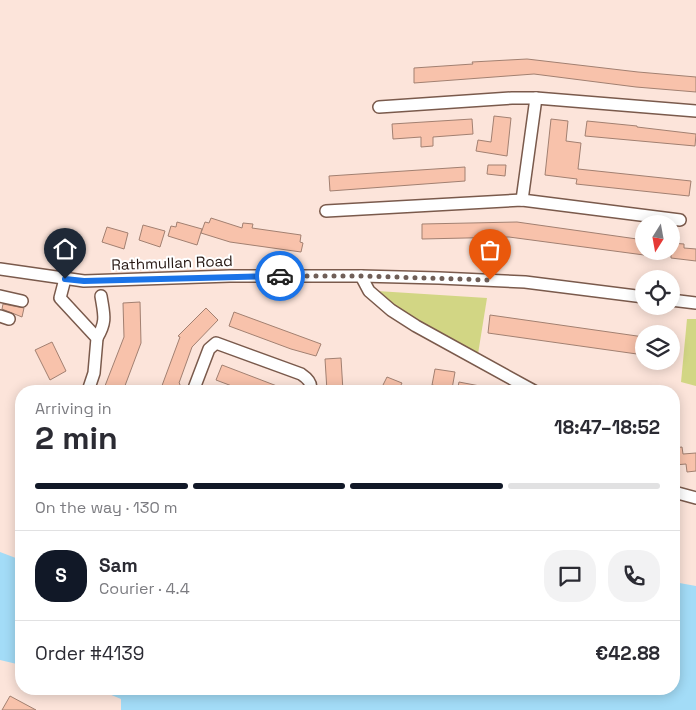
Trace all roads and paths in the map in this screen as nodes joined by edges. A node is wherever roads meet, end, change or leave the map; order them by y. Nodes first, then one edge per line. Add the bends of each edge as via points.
1 (536, 98) junction
2 (379, 107) dead end
3 (696, 111) edge
4 (522, 200) junction
5 (326, 211) dead end
6 (640, 215) edge
7 (0, 269) edge
8 (361, 276) junction
9 (65, 279) junction
10 (0, 296) edge
11 (101, 296) dead end
12 (635, 296) edge
13 (22, 301) dead end
14 (680, 301) edge
15 (696, 303) edge
16 (97, 338) junction
17 (90, 385) edge
18 (195, 385) edge
19 (311, 385) edge
20 (523, 385) edge
21 (680, 494) edge
22 (696, 498) edge

1 - 2 street
1 - 3 street
1 - 4 street
4 - 5 street
4 - 6 street
7 - 9 street, Rathmullan Road
8 - 9 street, Rathmullan Road
8 - 12 street, Rathmullan Road via 525,282
8 - 20 street via 370,291 391,310
9 - 16 street via 60,298
10 - 13 street
11 - 16 street via 104,320
14 - 15 street
16 - 17 street
18 - 19 street via 209,349 216,343 301,374
21 - 22 street

